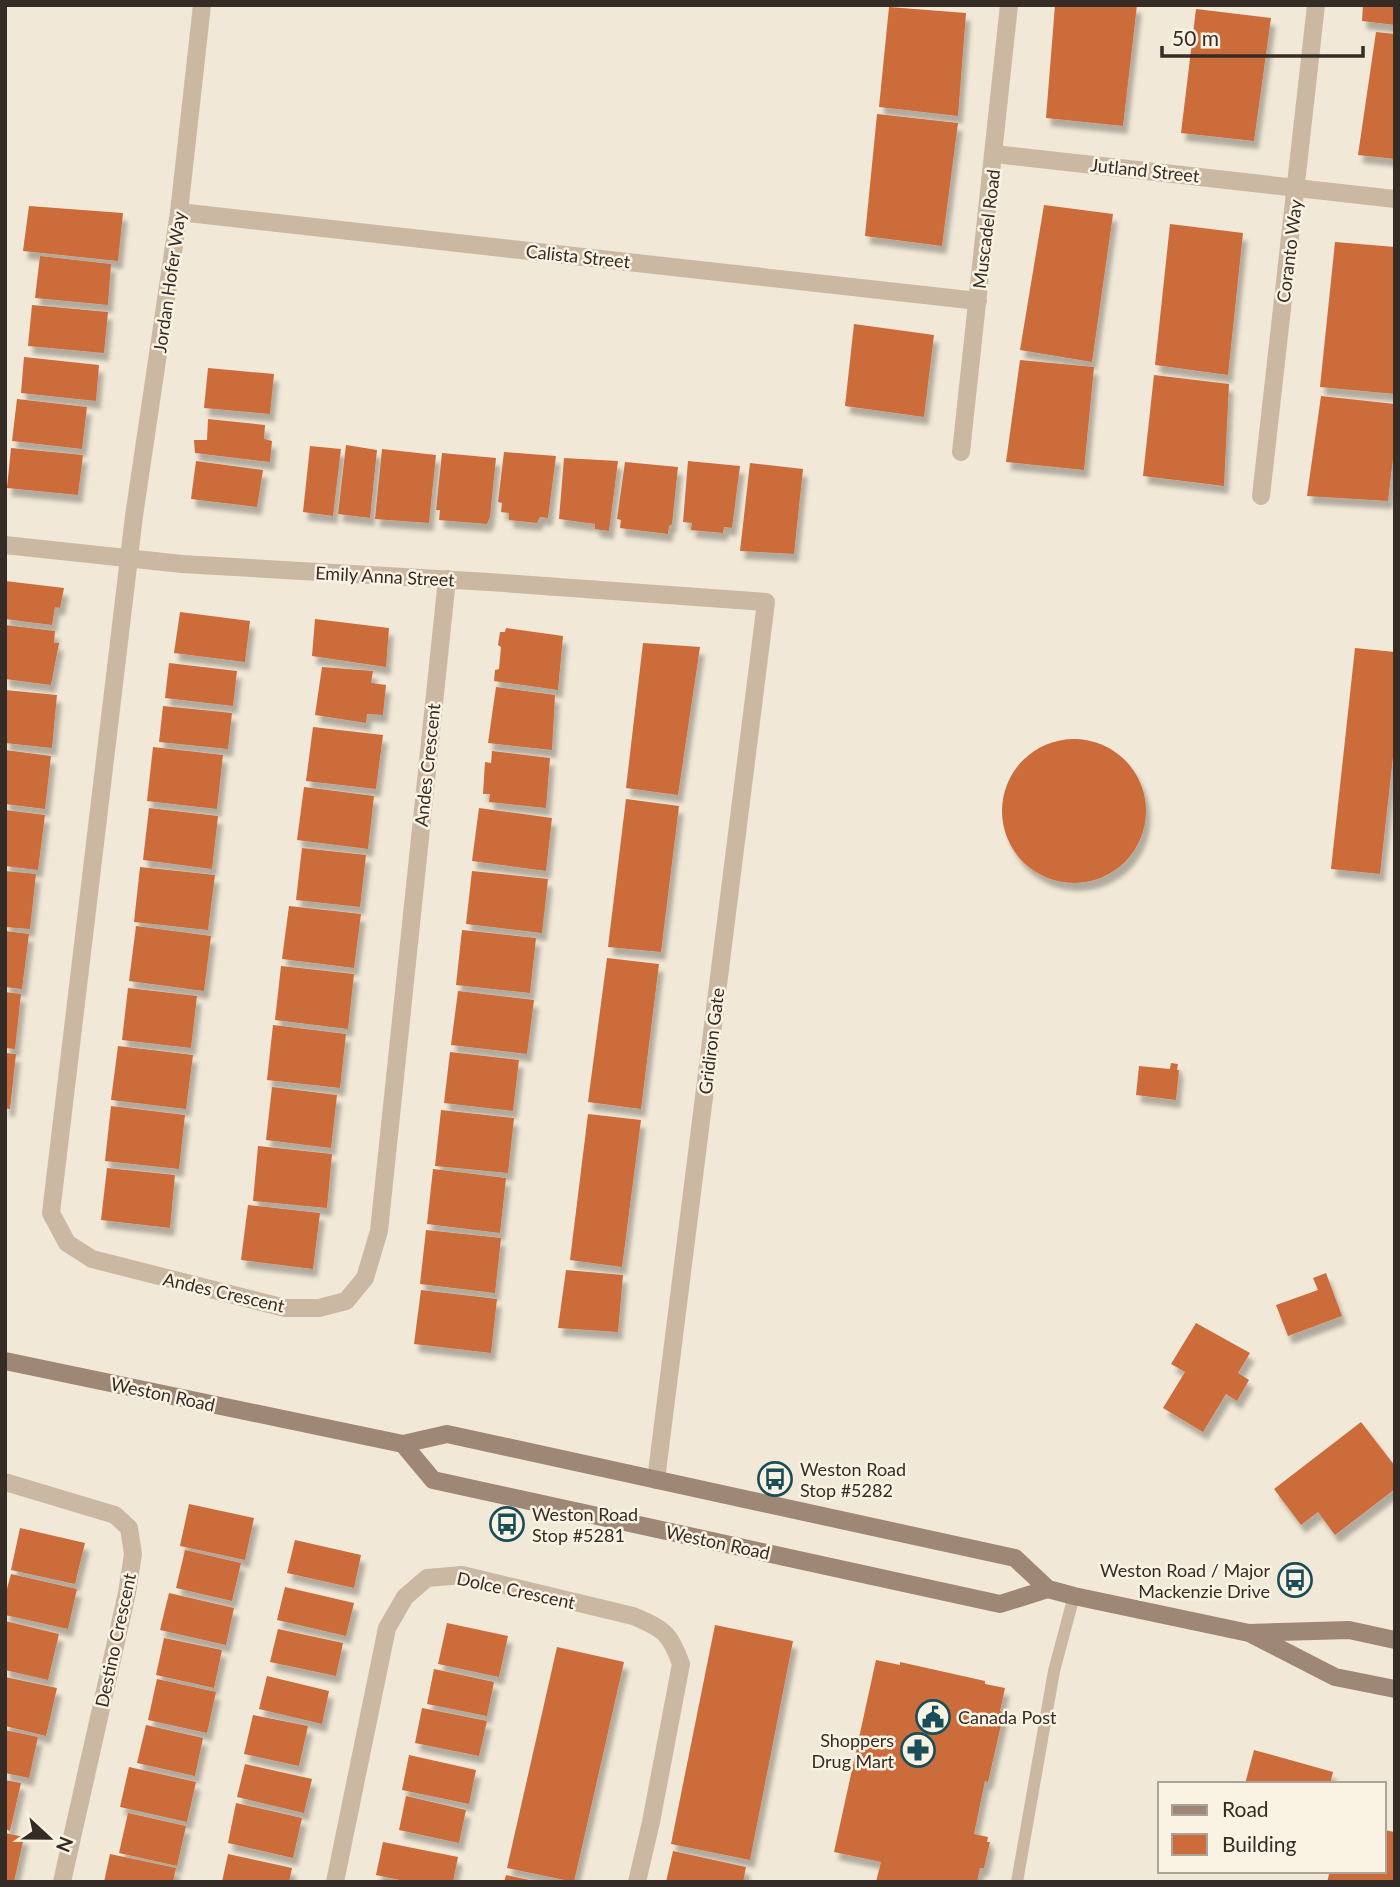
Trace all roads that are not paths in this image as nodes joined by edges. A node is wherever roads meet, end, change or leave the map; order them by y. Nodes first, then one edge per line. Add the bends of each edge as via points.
1 (202, 5) edge
2 (1009, 5) edge
3 (1316, 5) edge
4 (995, 153) junction
5 (1296, 187) junction
6 (1395, 199) edge
7 (179, 212) junction
8 (978, 301) junction
9 (961, 452) dead end
10 (1261, 496) dead end
11 (5, 545) edge
12 (129, 559) junction
13 (447, 579) junction
14 (766, 602) joint
15 (5, 1361) edge
16 (403, 1444) junction
17 (656, 1480) junction
18 (5, 1482) edge
19 (1048, 1589) junction
20 (1074, 1596) junction
21 (1250, 1633) junction
22 (1395, 1640) edge
23 (1395, 1689) edge
24 (62, 1882) edge
25 (335, 1882) edge
26 (636, 1882) edge
27 (1017, 1882) edge

1 - 7 street, Jordan Hofer Way
2 - 4 street, Muscadel Road
3 - 5 street, Coranto Way
4 - 5 street, Jutland Street
4 - 8 street, Muscadel Road
5 - 6 street, Jutland Street
5 - 10 street, Coranto Way
7 - 8 street, Calista Street
7 - 12 street, Jordan Hofer Way
8 - 9 street, Muscadel Road
11 - 12 street, Emily Anna Street
12 - 13 street, Emily Anna Street
12 - 13 street, Andes Crescent via 51,1213 67,1243 92,1259 285,1308 319,1308 346,1301 365,1278 379,1231
13 - 14 street, Emily Anna Street
14 - 17 street, Gridiron Gate
15 - 16 main road, Weston Road
16 - 17 main road, Weston Road via 447,1434
16 - 19 main road, Weston Road via 433,1480 1000,1604
17 - 19 main road, Weston Road via 1015,1558
18 - 24 street, Destino Crescent via 115,1515 129,1528 133,1554
19 - 20 main road, Weston Road
20 - 21 main road, Weston Road
20 - 27 lane via 1054,1671
21 - 22 main road, Weston Road via 1349,1630
21 - 23 main road, Weston Road via 1335,1676
25 - 26 street, Dolce Crescent via 387,1629 405,1597 427,1578 462,1575 633,1616 672,1639 681,1664

